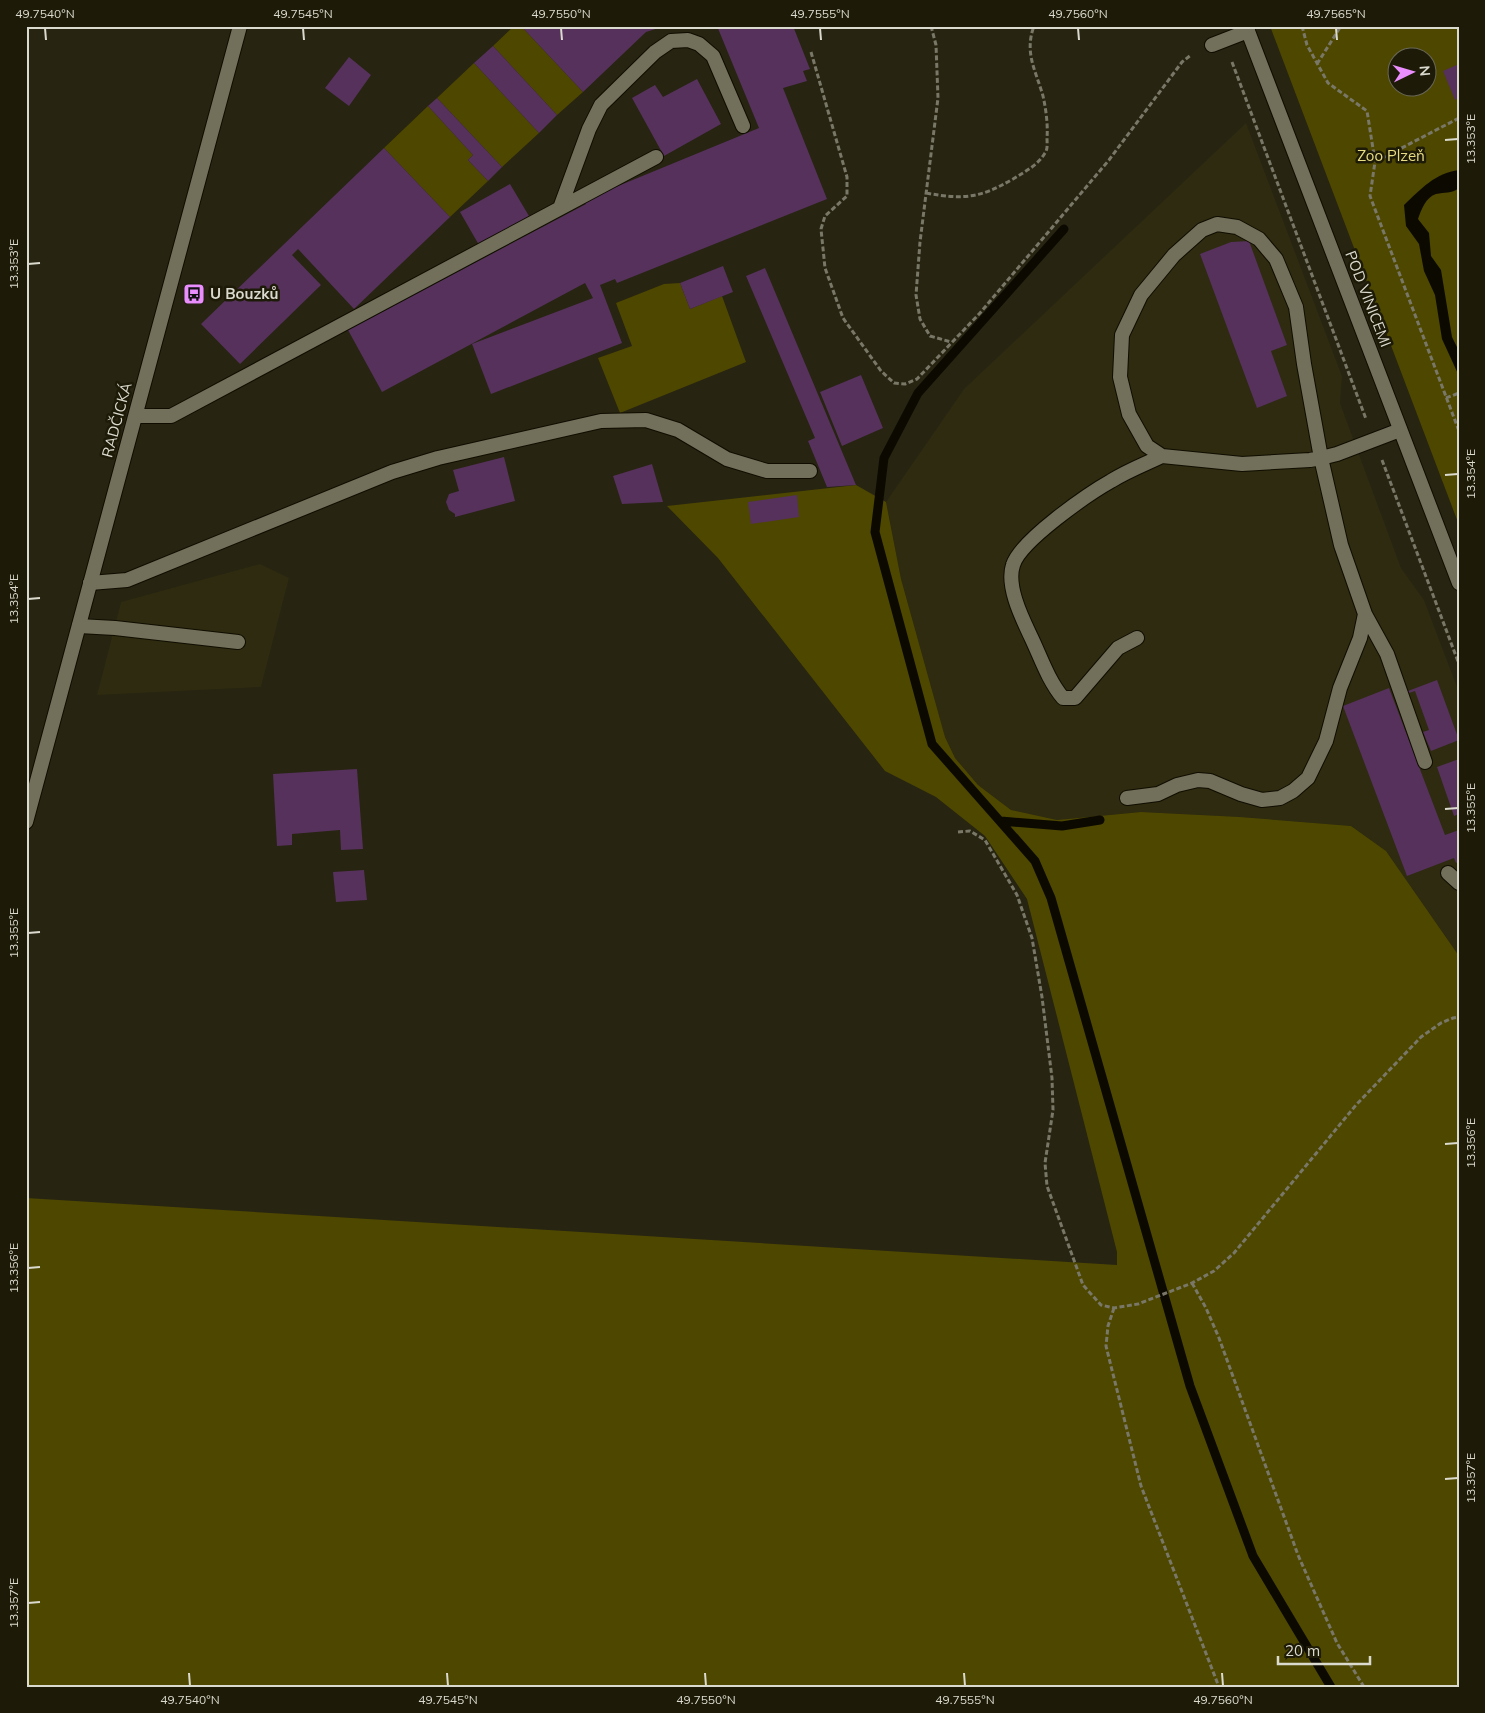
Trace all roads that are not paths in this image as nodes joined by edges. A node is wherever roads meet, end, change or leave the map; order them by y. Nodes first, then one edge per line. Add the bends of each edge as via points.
1 (240, 26) edge
2 (1247, 29) edge
3 (1218, 43) road end
4 (743, 126) dead end
5 (656, 157) dead end
6 (560, 208) junction
7 (136, 416) junction
8 (1400, 430) junction
9 (1162, 456) junction
10 (1321, 458) junction
11 (810, 471) dead end
12 (90, 583) junction
13 (1459, 583) edge
14 (1365, 614) junction
15 (79, 626) junction
16 (1136, 638) dead end
17 (238, 642) dead end
18 (1425, 762) dead end
19 (1127, 798) dead end
20 (26, 822) edge
21 (1448, 873) dead end
22 (1459, 883) edge

1 - 7 street, RADČICKÁ
2 - 3 street
2 - 8 street, POD VINICEMI
4 - 6 street via 713,56 699,44 688,40 671,41 601,105
5 - 6 street
6 - 7 street via 171,416
7 - 12 street, RADČICKÁ
8 - 10 street
8 - 13 street, POD VINICEMI
9 - 10 street via 1242,464
9 - 10 street via 1147,446 1129,414 1120,377 1122,335 1141,295 1174,255 1202,230 1217,224 1237,227 1259,239 1276,259 1296,307
9 - 16 street via 1112,480 1065,512 1028,542 1013,564 1012,589 1053,686 1063,698 1075,698 1118,648
10 - 14 street via 1341,546
11 - 12 street via 766,471 727,459 678,430 646,420 601,421 438,458 392,472 127,580
12 - 15 street, RADČICKÁ
14 - 18 street via 1387,654
14 - 19 street via 1326,741 1308,778 1293,791 1280,798 1262,800 1198,780 1158,794
15 - 17 street
15 - 20 street, RADČICKÁ
21 - 22 street

